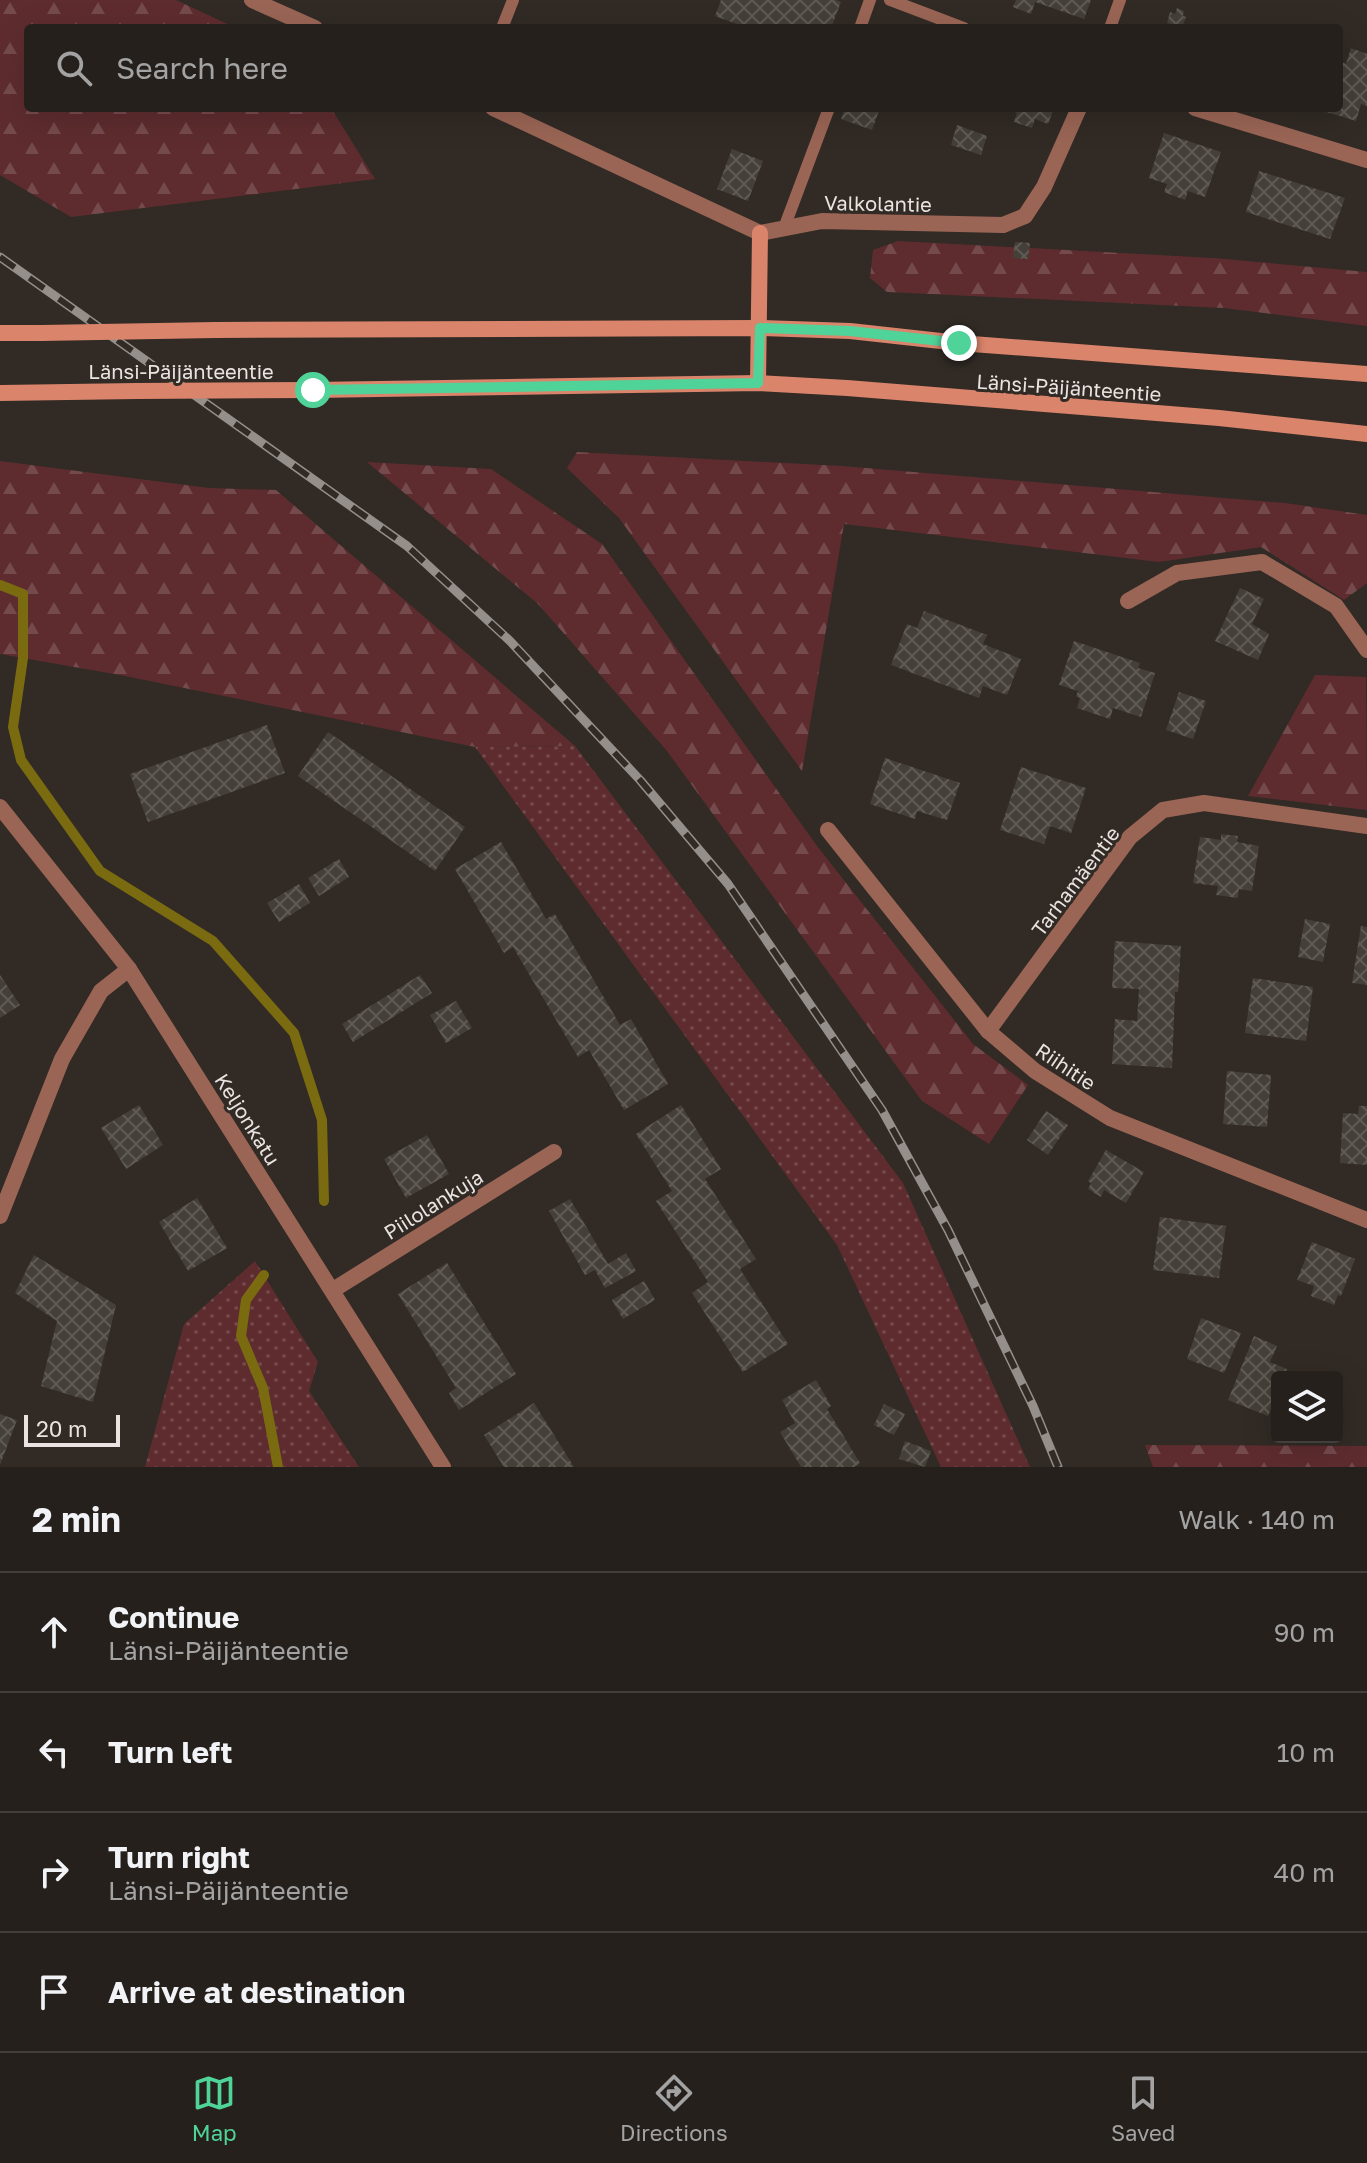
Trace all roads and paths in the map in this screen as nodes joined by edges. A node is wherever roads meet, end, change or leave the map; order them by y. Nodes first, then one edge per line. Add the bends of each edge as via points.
1 (252, 0) edge
2 (513, 0) edge
3 (870, 0) edge
4 (890, 0) edge
5 (1120, 0) edge
6 (306, 24) edge
7 (504, 24) edge
8 (861, 24) edge
9 (953, 24) edge
10 (1111, 24) edge
11 (502, 112) edge
12 (828, 112) edge
13 (1077, 112) edge
14 (1208, 112) edge
15 (1367, 160) edge
16 (784, 228) junction
17 (760, 233) junction
18 (760, 328) junction
19 (0, 333) edge
20 (1367, 374) edge
21 (758, 383) junction
22 (0, 393) edge
23 (1367, 434) edge
24 (1128, 601) dead end
25 (1367, 650) edge
26 (1, 811) edge
27 (1367, 826) edge
28 (828, 830) dead end
29 (129, 969) junction
30 (988, 1031) junction
31 (554, 1152) dead end
32 (0, 1216) edge
33 (1367, 1220) edge
34 (333, 1290) junction
35 (443, 1467) edge

1 - 6 street
2 - 7 lane
3 - 8 lane
4 - 9 lane
5 - 10 lane
11 - 17 street
12 - 16 lane
13 - 16 street, Valkolantie via 1025,216 1003,225 822,221
14 - 15 street
16 - 17 street, Valkolantie
17 - 18 main road
18 - 19 main road, Länsi-Päijänteentie, bridge
18 - 20 main road, Länsi-Päijänteentie
18 - 21 main road
21 - 22 main road, Länsi-Päijänteentie, bridge
21 - 23 main road, Länsi-Päijänteentie
24 - 25 street via 1177,573 1262,562 1336,606
26 - 29 street, Keljonkatu
27 - 30 street, Tarhamäentie via 1204,803 1163,810 1130,837
28 - 30 street, Riihitie
29 - 32 street via 101,991 62,1059
29 - 34 street, Keljonkatu
30 - 33 street, Riihitie via 1035,1071 1110,1118
31 - 34 street, Piilolankuja
34 - 35 street, Keljonkatu

